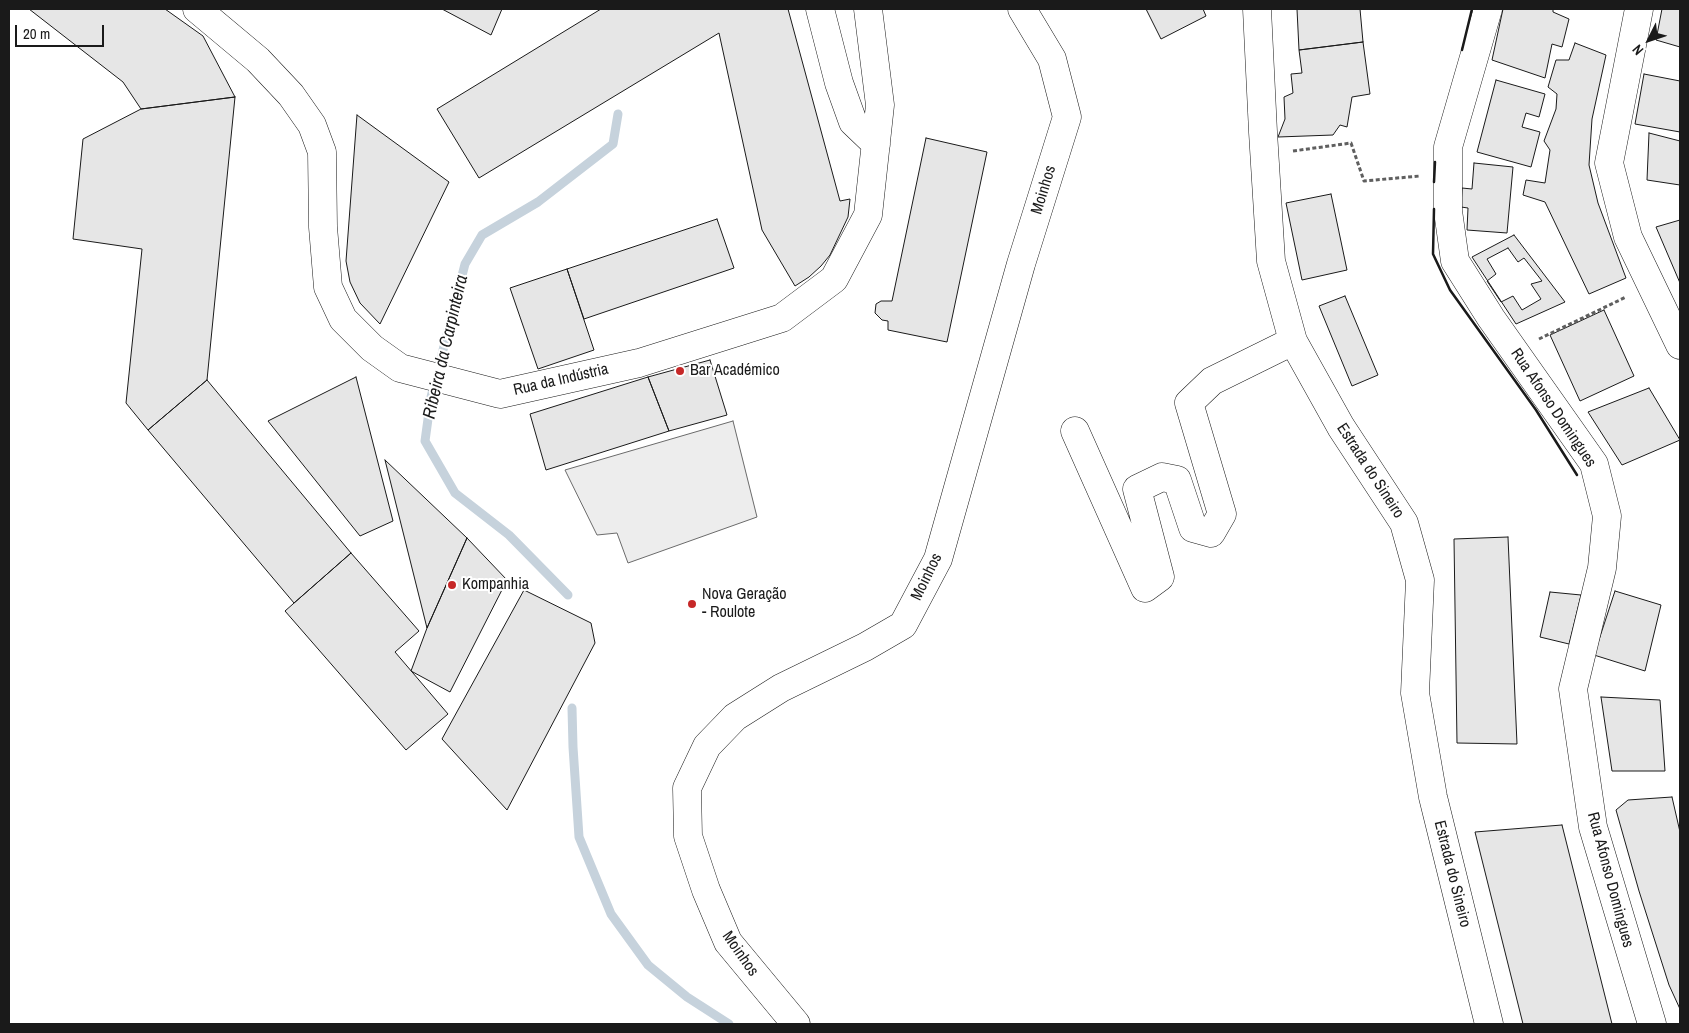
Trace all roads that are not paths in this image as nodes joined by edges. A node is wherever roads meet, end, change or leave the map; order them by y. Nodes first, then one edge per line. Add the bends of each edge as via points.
1 (197, 9) edge
2 (820, 9) edge
3 (868, 9) edge
4 (1022, 9) edge
5 (1257, 9) edge
6 (1488, 9) edge
7 (1639, 9) edge
8 (876, 144) junction
9 (1294, 342) junction
10 (1680, 345) edge
11 (1075, 430) dead end
12 (796, 1024) edge
13 (1489, 1024) edge
14 (1652, 1024) edge

1 - 8 street, Rua da Indústria via 258,60 291,95 312,125 322,152 328,287 343,319 372,348 400,368 500,394 639,362 782,318 834,279 868,215
2 - 8 street via 839,83 853,122
3 - 8 street, Rua da Indústria via 880,105
4 - 12 street, Moinhos via 1052,59 1067,117 1021,264 938,560 903,624 865,647 782,688 735,717 707,746 686,788 688,836 728,942
5 - 9 street, Estrada do Sineiro via 1271,261
6 - 14 street, Rua Afonso Domingues via 1448,147 1448,211 1455,261 1594,464 1607,516 1602,568 1572,689 1593,827
7 - 10 street via 1609,163 1628,237
9 - 11 street via 1212,382 1189,403 1222,514 1210,533 1193,528 1177,480 1162,477 1137,489 1160,577 1145,588
9 - 13 street, Estrada do Sineiro via 1341,427 1404,523 1420,580 1415,693 1433,797

